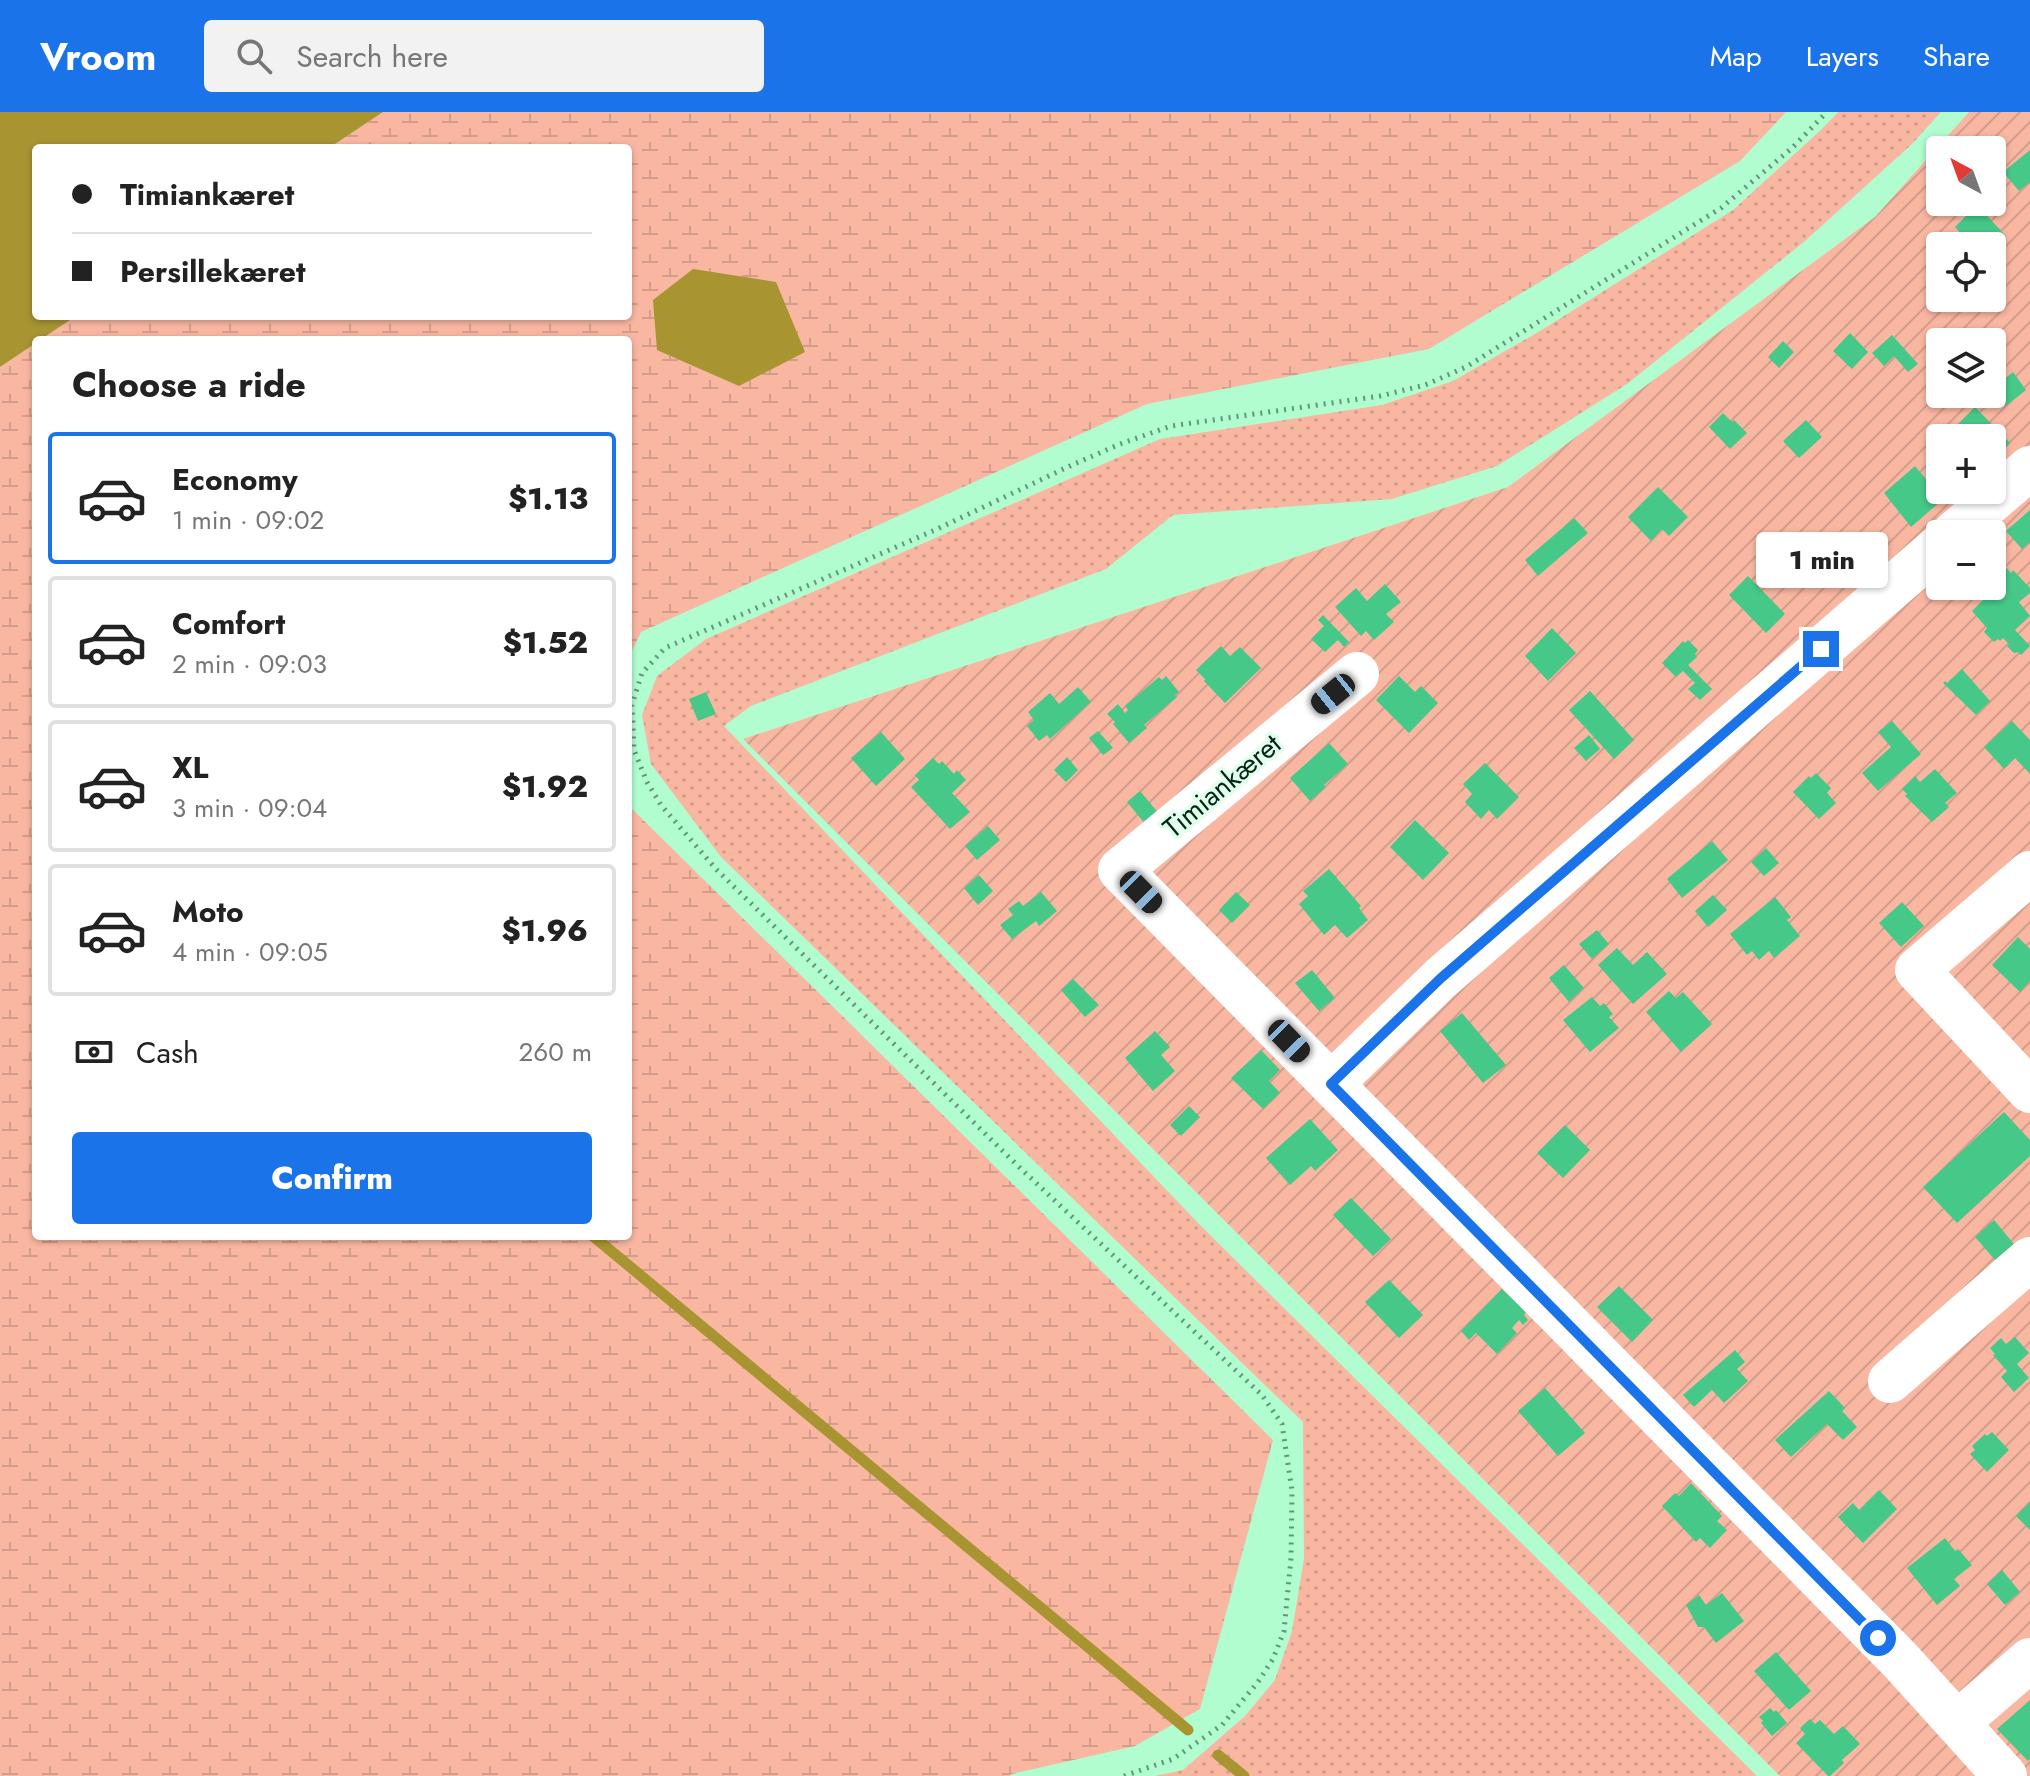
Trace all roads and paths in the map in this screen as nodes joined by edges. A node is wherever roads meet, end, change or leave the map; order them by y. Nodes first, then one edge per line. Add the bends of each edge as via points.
1 (1827, 112) edge
2 (2030, 468) edge
3 (1969, 520) edge
4 (1926, 558) edge
5 (1357, 674) dead end
6 (2030, 873) edge
7 (1331, 1084) junction
8 (2030, 1091) edge
9 (2030, 1259) edge
10 (1890, 1381) dead end
11 (2030, 1660) edge
12 (1957, 1723) junction
13 (1124, 1776) edge
14 (2005, 1776) edge

1 - 13 path via 1721,208 1466,367 1380,396 1171,426 1120,444 665,648 642,673 632,705 634,750 661,805 715,868 1018,1166 1262,1395 1282,1424 1292,1491 1291,1558 1284,1631 1273,1659 1222,1725 1173,1759
2 - 3 lane
4 - 7 lane via 1441,978
5 - 7 lane, Timiankæret via 1120,870
6 - 8 lane via 1917,970
7 - 12 lane, Timiankæret
9 - 10 lane
11 - 12 lane
12 - 14 lane, Timiankæret

